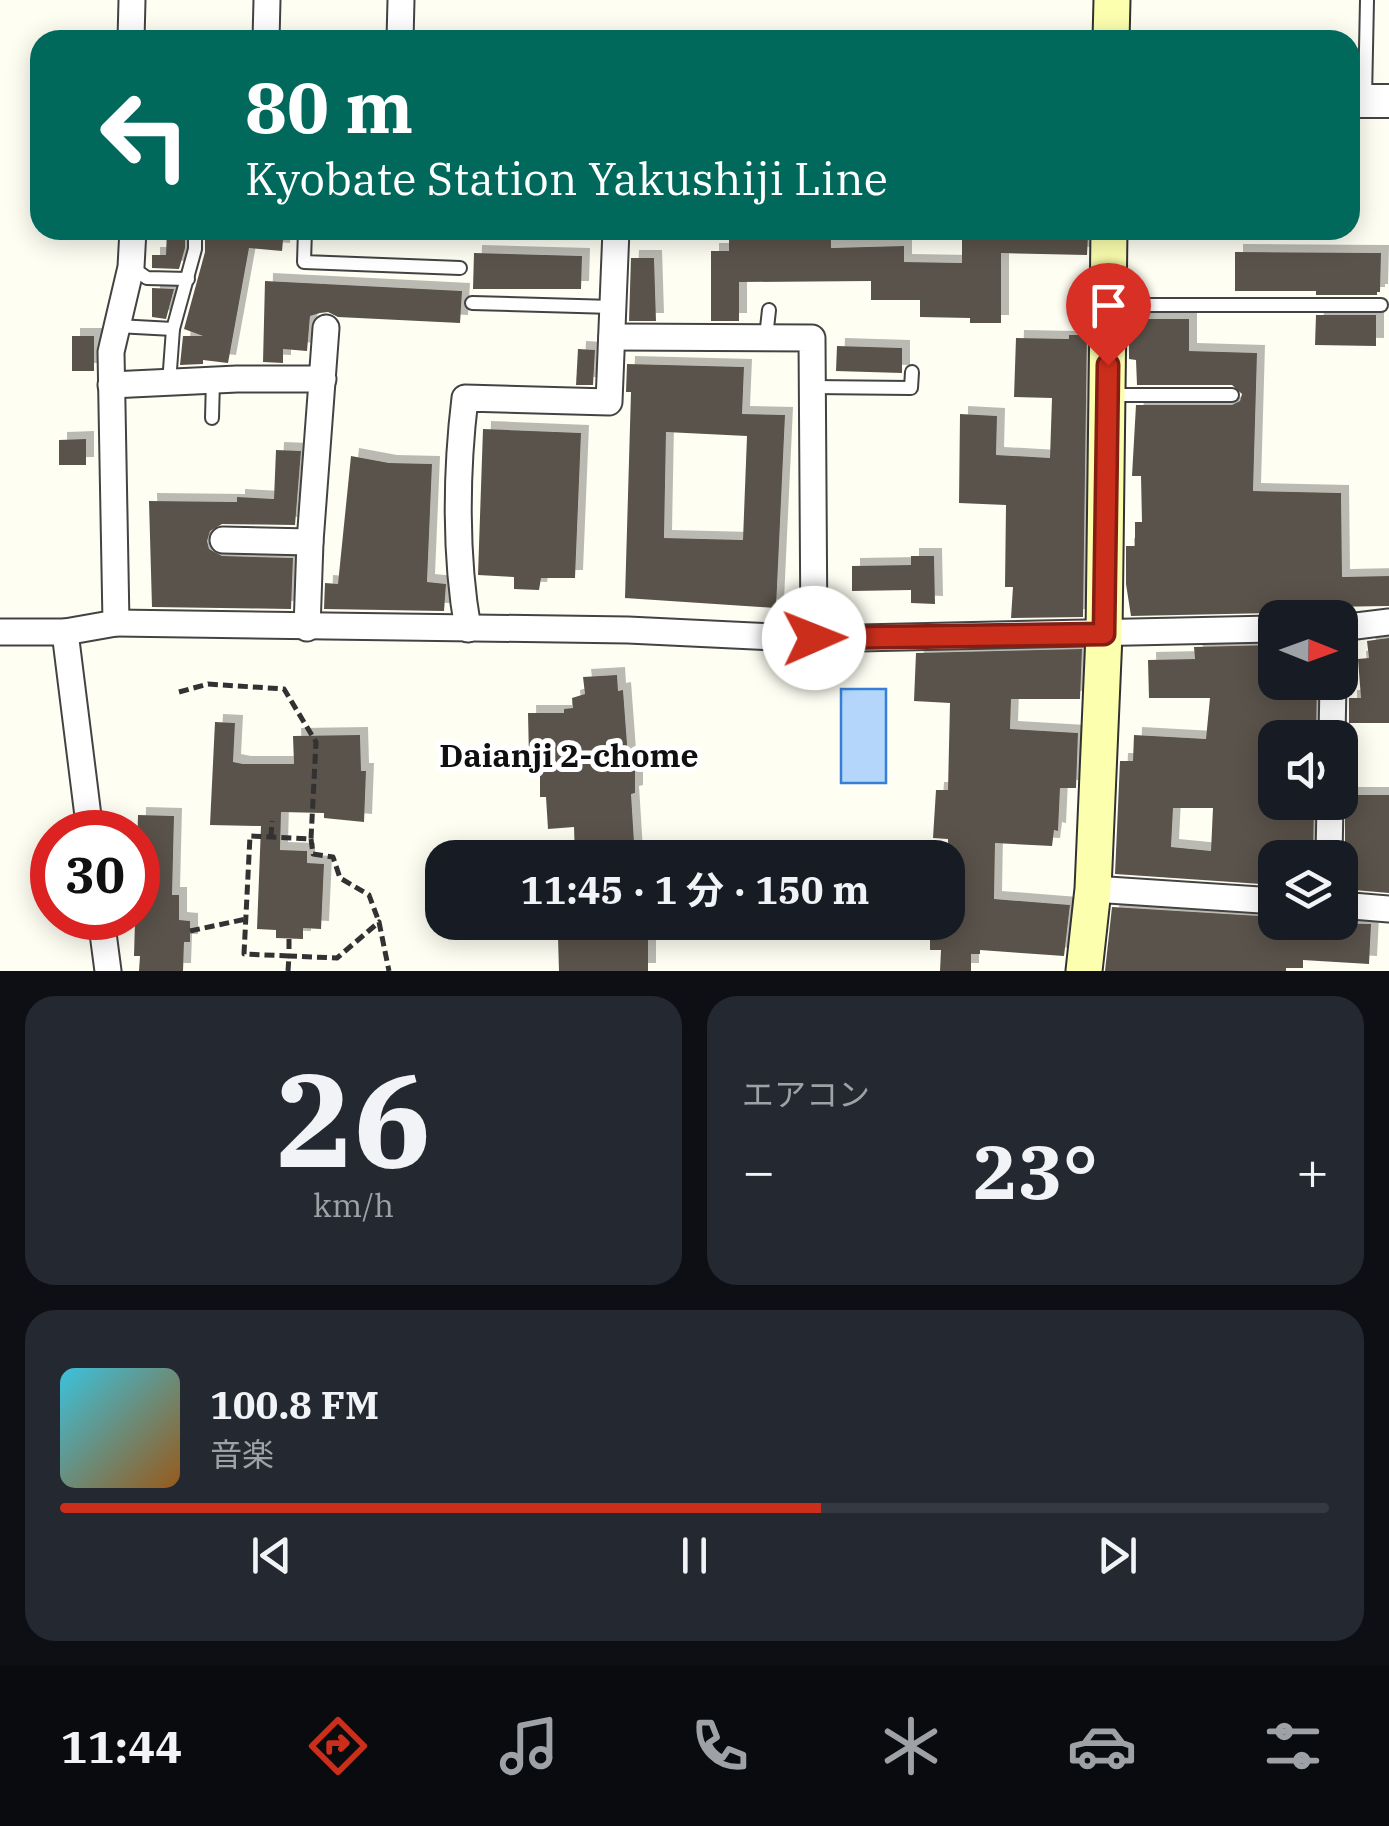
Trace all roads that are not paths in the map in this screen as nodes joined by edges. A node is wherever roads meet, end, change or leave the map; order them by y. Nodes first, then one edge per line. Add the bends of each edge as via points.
1 (132, 0) edge
2 (267, 0) edge
3 (400, 0) edge
4 (1112, 0) edge
5 (1367, 0) edge
6 (131, 30) edge
7 (266, 30) edge
8 (400, 30) edge
9 (1111, 30) edge
10 (1368, 101) edge
11 (133, 240) edge
12 (194, 240) edge
13 (305, 240) edge
14 (616, 240) edge
15 (1110, 240) edge
16 (131, 266) junction
17 (460, 268) dead end
18 (188, 279) junction
19 (472, 303) dead end
20 (1109, 305) junction
21 (1381, 305) dead end
22 (613, 307) junction
23 (769, 310) dead end
24 (117, 326) junction
25 (326, 328) dead end
26 (173, 329) junction
27 (612, 337) junction
28 (766, 338) junction
29 (912, 372) dead end
30 (323, 379) junction
31 (214, 380) junction
32 (169, 383) junction
33 (112, 385) junction
34 (812, 386) junction
35 (1232, 395) dead end
36 (1108, 396) junction
37 (212, 418) dead end
38 (223, 540) dead end
39 (310, 542) junction
40 (116, 622) junction
41 (1389, 622) edge
42 (1358, 626) edge
43 (307, 628) junction
44 (1258, 629) edge
45 (468, 630) junction
46 (0, 632) edge
47 (65, 632) junction
48 (1104, 634) junction
49 (814, 638) junction
50 (87, 810) edge
51 (1094, 890) junction
52 (1258, 900) edge
53 (1358, 907) edge
54 (1389, 909) edge
55 (104, 940) edge
56 (108, 971) edge
57 (1084, 971) edge

1 - 6 street
2 - 7 street
3 - 8 street
4 - 9 main road
5 - 10 lane
11 - 16 street
12 - 18 lane
13 - 17 lane via 304,262
14 - 22 street
15 - 20 main road
16 - 18 lane via 147,278
16 - 24 street
18 - 26 lane
19 - 22 lane
20 - 21 lane
20 - 36 main road
22 - 27 street
23 - 28 lane
24 - 26 lane
24 - 33 street
25 - 30 street
26 - 32 lane
27 - 28 street
27 - 45 street via 610,402 464,398 457,465
28 - 34 street via 812,338
29 - 34 lane via 911,388
30 - 31 street
30 - 39 street via 313,421
31 - 32 street
31 - 37 lane
32 - 33 street
33 - 40 street
34 - 49 street
35 - 36 lane
36 - 48 main road
38 - 39 street
39 - 43 street
40 - 43 street
40 - 47 street
41 - 42 street
43 - 45 street
44 - 48 street
45 - 49 street
46 - 47 street
47 - 50 street
48 - 49 street
48 - 51 main road
51 - 52 street
51 - 57 main road
53 - 54 street
55 - 56 street

